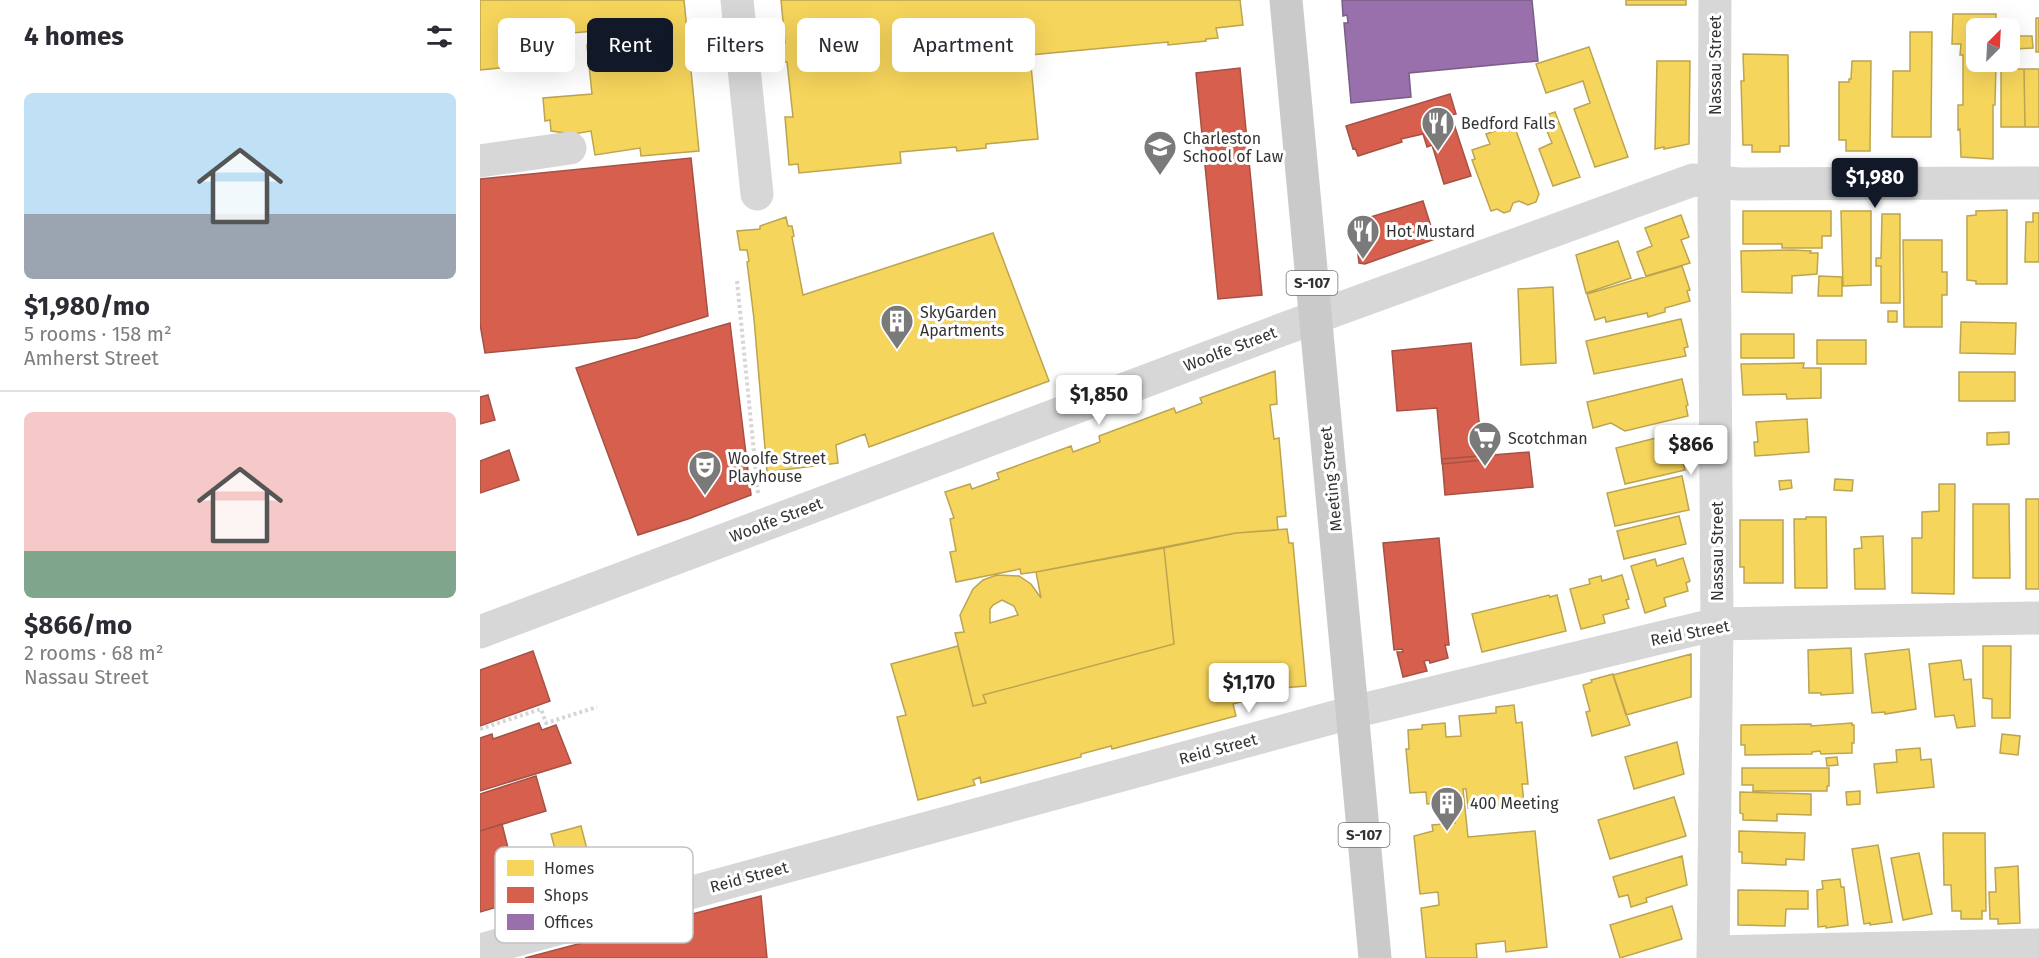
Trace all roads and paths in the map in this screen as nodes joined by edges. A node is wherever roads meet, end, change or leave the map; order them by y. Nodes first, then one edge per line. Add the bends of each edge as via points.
1 (737, 0) edge
2 (1286, 0) edge
3 (1715, 0) edge
4 (570, 148) dead end
5 (480, 161) edge
6 (1714, 182) junction
7 (2039, 183) edge
8 (757, 194) dead end
9 (737, 281) dead end
10 (1316, 317) junction
11 (758, 497) dead end
12 (2039, 618) edge
13 (1717, 624) junction
14 (480, 632) edge
15 (597, 707) dead end
16 (1353, 712) junction
17 (480, 729) edge
18 (693, 892) edge
19 (506, 943) edge
20 (2039, 945) edge
21 (480, 950) edge
22 (1713, 955) edge
23 (1375, 958) edge

1 - 8 street
2 - 10 main road, Meeting Street / S-107
3 - 6 street, Nassau Street
4 - 5 street
6 - 7 street, Woolfe Street
6 - 10 street, Woolfe Street via 1693,180
6 - 13 street, Nassau Street
9 - 11 path
10 - 14 street, Woolfe Street
10 - 16 main road, Meeting Street / S-107
12 - 13 street, Reid Street
13 - 16 street, Reid Street
13 - 22 street, Nassau Street
15 - 17 path via 546,723 541,709
16 - 18 street, Reid Street
16 - 23 main road, Meeting Street / S-107
19 - 21 street, Reid Street
20 - 22 street

